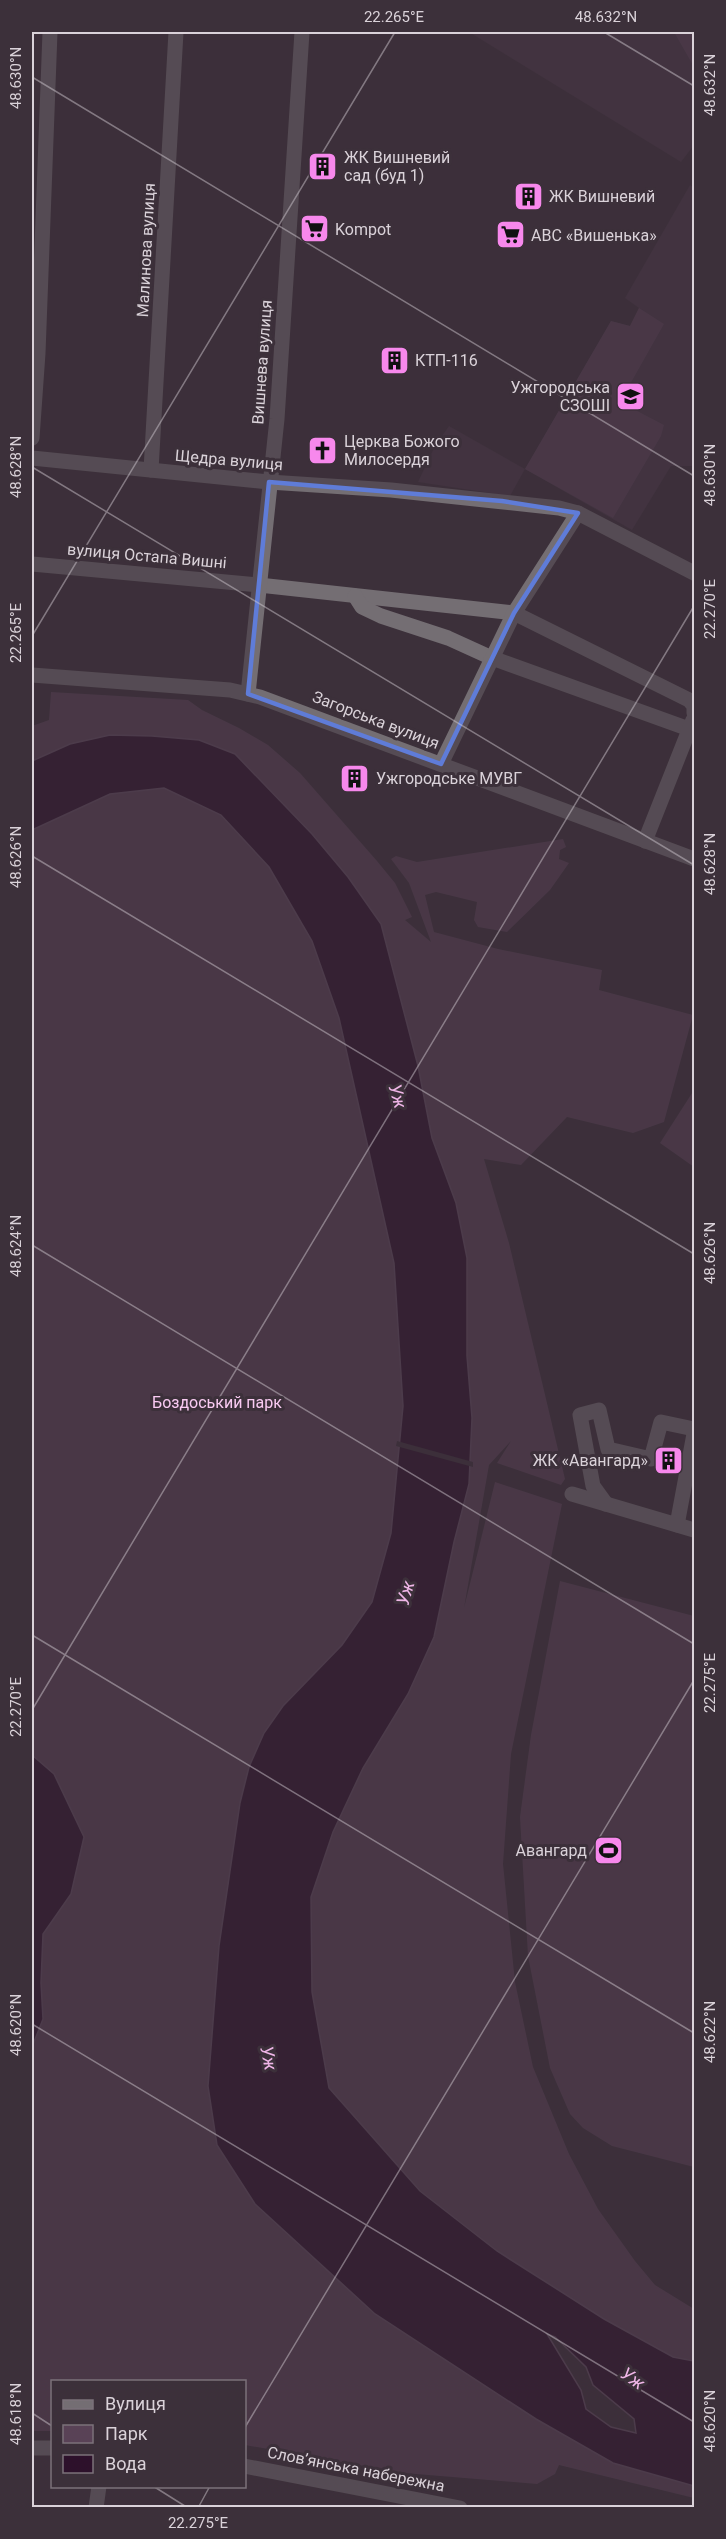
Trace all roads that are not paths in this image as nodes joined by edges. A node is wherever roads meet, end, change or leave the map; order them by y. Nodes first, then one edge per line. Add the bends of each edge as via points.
1 (50, 32) edge
2 (176, 32) edge
3 (302, 32) edge
4 (32, 438) edge
5 (32, 458) edge
6 (151, 470) junction
7 (268, 482) junction
8 (578, 513) junction
9 (32, 564) edge
10 (694, 573) edge
11 (259, 585) junction
12 (355, 596) junction
13 (514, 613) junction
14 (492, 658) junction
15 (32, 675) edge
16 (248, 694) junction
17 (693, 719) edge
18 (441, 764) junction
19 (645, 841) junction
20 (694, 860) edge
21 (694, 1429) edge
22 (694, 1434) edge
23 (572, 1494) dead end
24 (606, 1504) junction
25 (676, 1525) junction
26 (694, 1530) edge
27 (32, 2448) edge
28 (51, 2448) edge
29 (246, 2466) edge
30 (99, 2488) edge
31 (96, 2508) edge
32 (460, 2508) edge

1 - 4 street
2 - 6 street, Малинова вулиця
3 - 7 street, Вишнева вулиця via 277,419
5 - 6 street, Щедра вулиця
6 - 7 street, Щедра вулиця
7 - 8 street, Щедра вулиця via 479,498
7 - 11 street, Вишнева вулиця
8 - 10 street, Щедра вулиця
8 - 13 street
9 - 11 street, вулиця Остапа Вишні
11 - 12 street, вулиця Остапа Вишні
11 - 16 street, Вишнева вулиця
12 - 13 street, вулиця Остапа Вишні
12 - 14 street via 362,607 381,616
13 - 14 street
13 - 17 street via 679,694 694,706
14 - 17 street
14 - 18 street
15 - 16 street, Загорська вулиця
16 - 18 street, Загорська вулиця
17 - 19 street
18 - 19 street, Загорська вулиця
19 - 20 street, Загорська вулиця
21 - 24 street via 661,1422 651,1459 608,1449 598,1410 580,1415 593,1486
22 - 25 street
23 - 24 street
24 - 25 street
25 - 26 street
27 - 28 street
29 - 32 street, Словʼянська набережна
30 - 31 street

